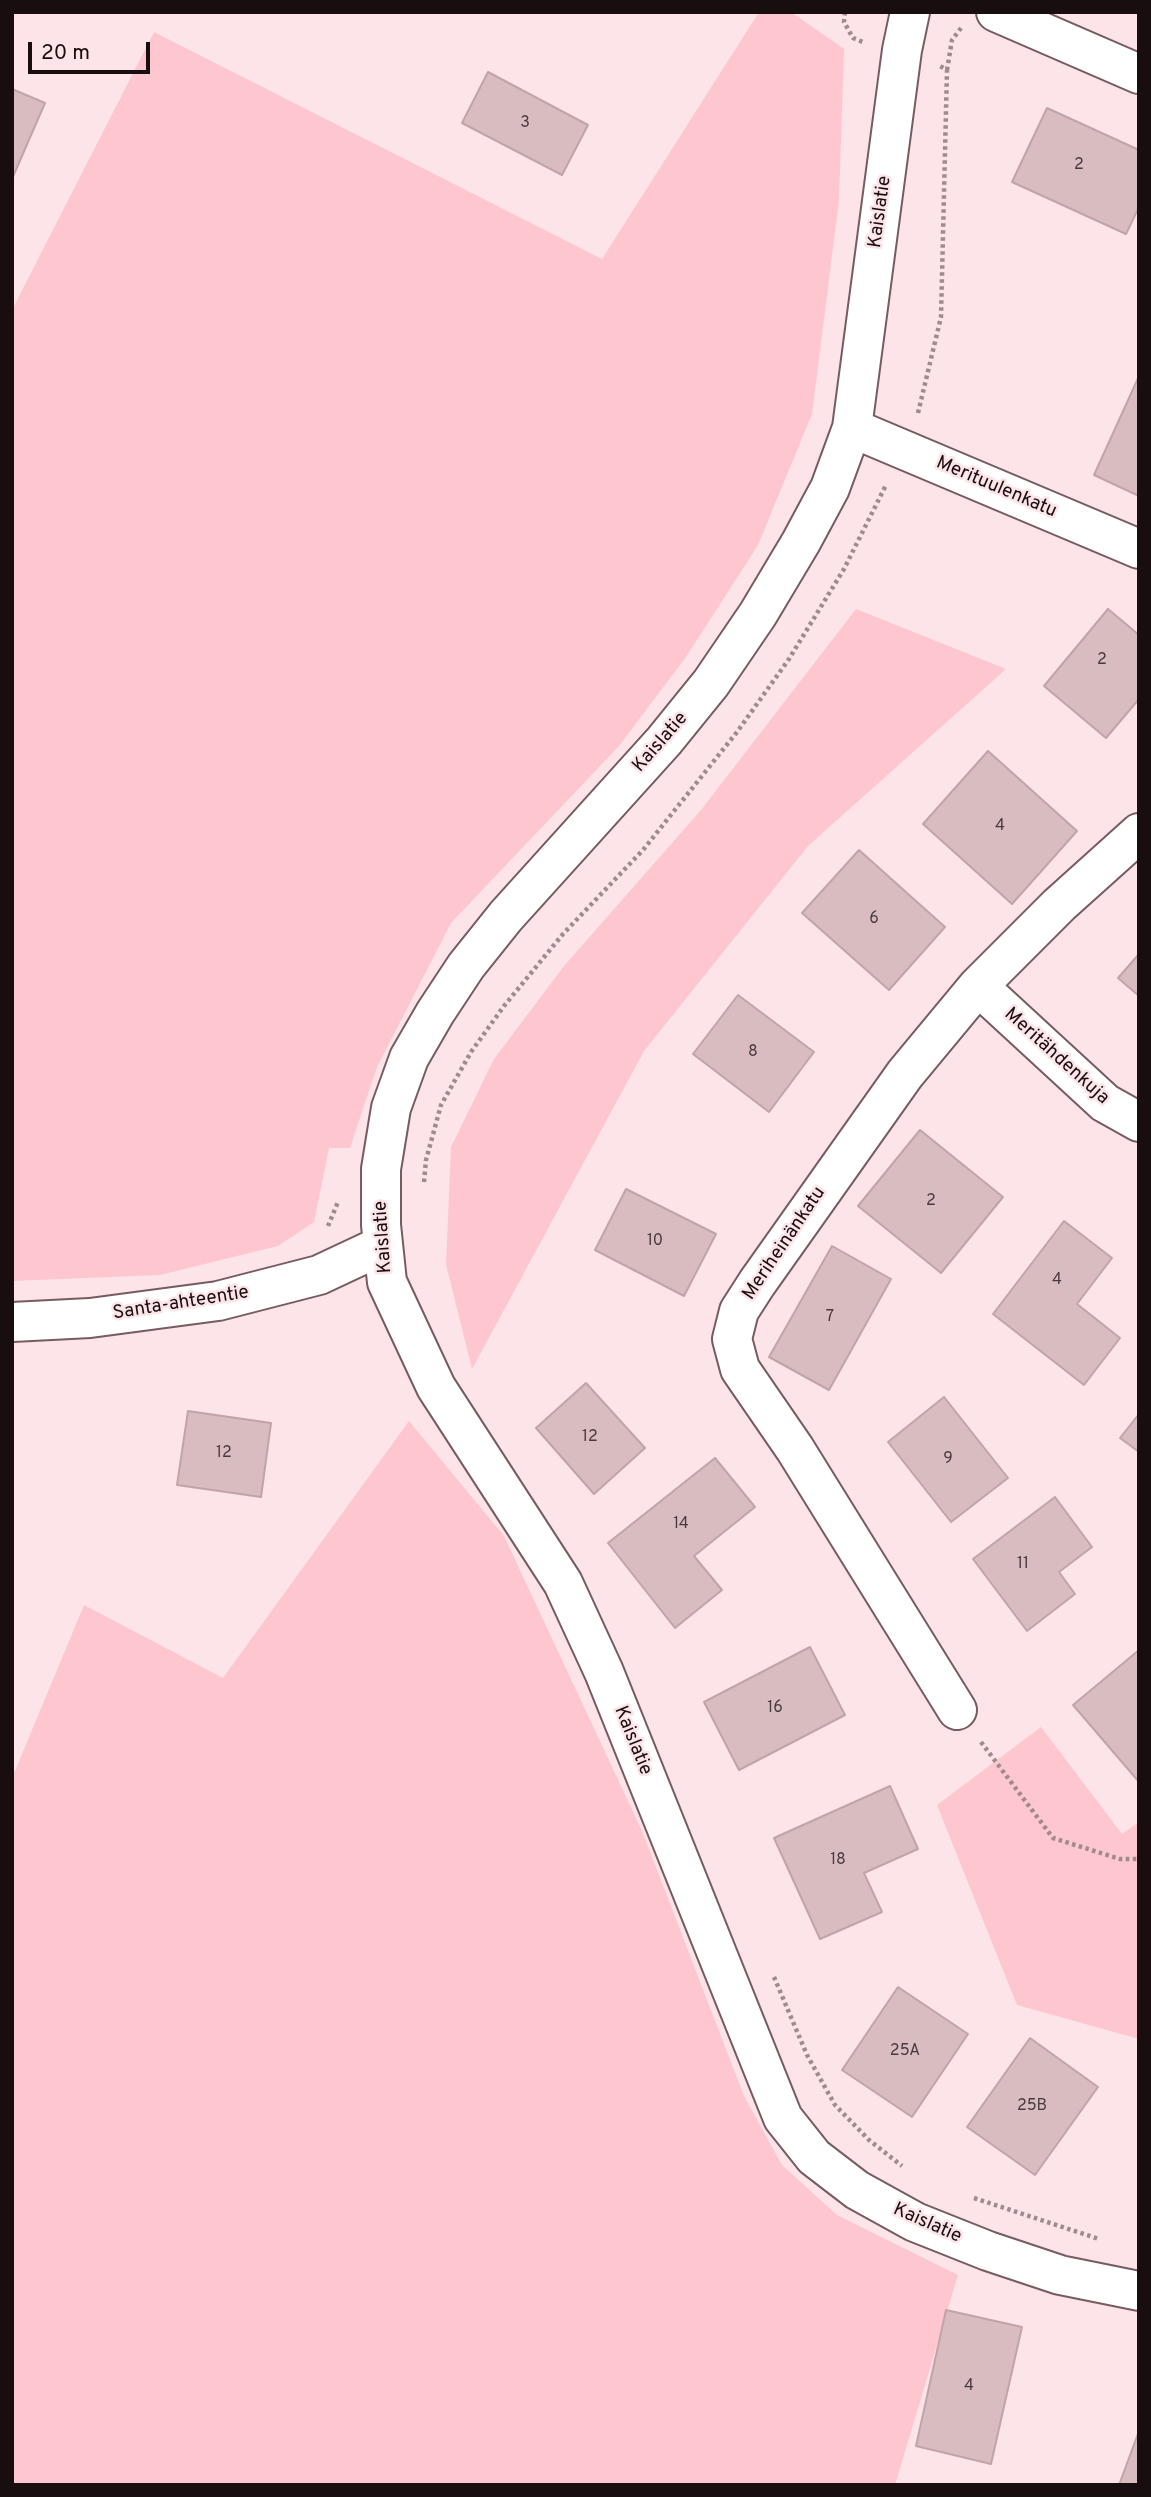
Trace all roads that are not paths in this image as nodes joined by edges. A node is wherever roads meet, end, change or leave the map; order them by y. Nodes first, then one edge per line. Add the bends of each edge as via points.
1 (910, 12) edge
2 (981, 17) edge
3 (1139, 74) edge
4 (852, 428) junction
5 (1139, 548) edge
6 (1139, 833) edge
7 (978, 986) junction
8 (1139, 1122) edge
9 (383, 1245) junction
10 (12, 1322) edge
11 (957, 1710) road end
12 (1139, 2291) edge

1 - 4 street, Kaislatie
2 - 3 street
4 - 5 street, Merituulenkatu
4 - 9 street, Kaislatie via 830,488 801,542 711,683 506,916 466,966 409,1058 391,1108 381,1169
6 - 7 street, Meriheinänkatu
7 - 8 street, Meritähdenkuja via 1105,1103
7 - 11 street, Meriheinänkatu via 905,1074 781,1246 739,1311 732,1339 740,1369
9 - 10 street, Santa-ahteentie via 319,1275 218,1301 90,1318
9 - 12 street, Kaislatie via 387,1282 436,1387 575,1608 783,2118 814,2157 857,2190 915,2222 1060,2274

